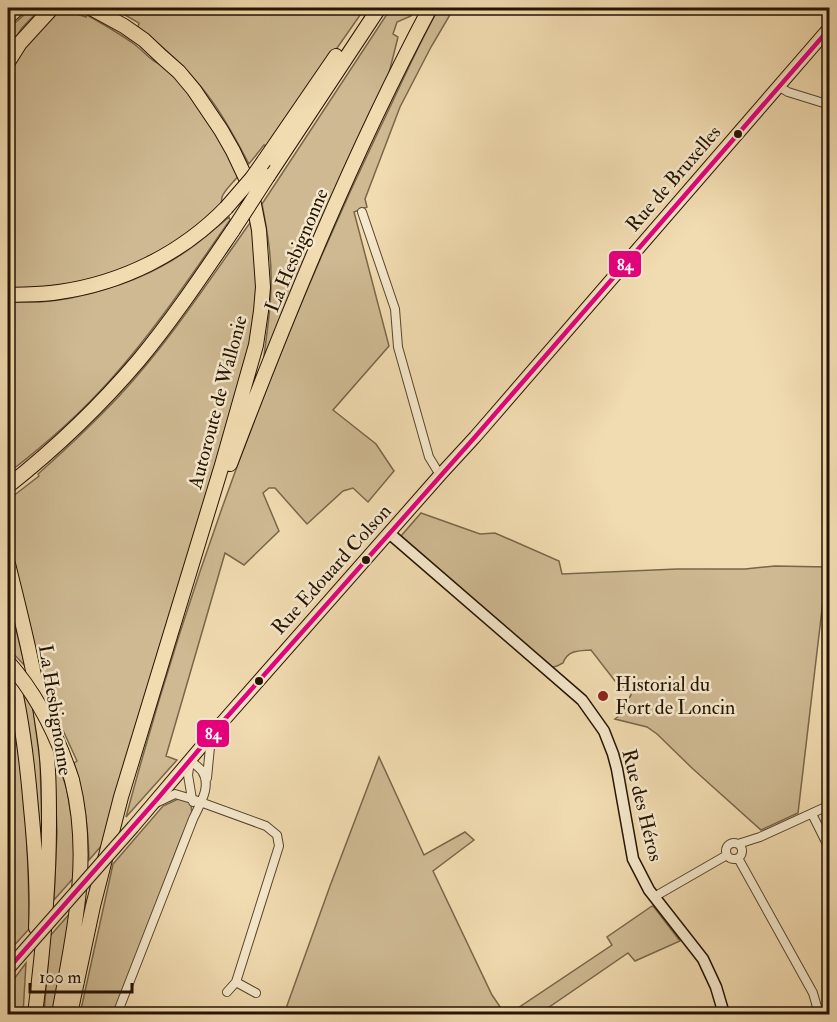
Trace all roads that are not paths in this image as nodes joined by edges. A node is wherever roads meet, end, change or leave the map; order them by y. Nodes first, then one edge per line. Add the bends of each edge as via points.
1 (18, 8) edge
2 (52, 8) edge
3 (91, 8) edge
4 (369, 8) edge
5 (379, 8) edge
6 (430, 8) edge
7 (8, 17) edge
8 (830, 27) edge
9 (8, 62) edge
10 (778, 86) junction
11 (830, 105) edge
12 (362, 212) dead end
13 (8, 295) edge
14 (476, 437) joint
15 (440, 475) junction
16 (8, 486) edge
17 (389, 533) junction
18 (8, 564) edge
19 (186, 581) junction
20 (8, 662) edge
21 (215, 731) junction
22 (190, 760) junction
23 (207, 785) junction
24 (192, 799) junction
25 (202, 801) junction
26 (153, 804) junction
27 (830, 805) edge
28 (812, 814) junction
29 (193, 819) junction
30 (738, 844) junction
31 (830, 850) edge
32 (727, 855) junction
33 (738, 858) junction
34 (654, 897) junction
35 (8, 969) edge
36 (236, 982) junction
37 (227, 992) dead end
38 (256, 993) dead end
39 (35, 1011) edge
40 (59, 1014) edge
41 (70, 1014) edge
42 (117, 1014) edge
43 (724, 1014) edge
44 (819, 1014) edge

1 - 7 highway
2 - 9 highway
3 - 19 highway, Autoroute de Wallonie via 144,40 194,90 243,171 259,230 263,287 256,345
4 - 13 highway, bridge via 252,178 211,224 166,255 116,278 57,293
5 - 16 highway, bridge via 233,230 139,359 83,420
6 - 19 highway, La Hesbignonne via 316,248
8 - 10 main road, Rue de Bruxelles
10 - 11 street
10 - 14 main road, Rue de Bruxelles
12 - 15 street via 395,309 398,347 429,457
14 - 15 main road, Rue Edouard Colson
15 - 17 main road, Rue Edouard Colson
17 - 21 main road, Rue Edouard Colson
17 - 34 street, Rue des Héros via 582,700 603,730 615,761 633,859
18 - 39 highway, La Hesbignonne via 33,671 49,783 46,918
19 - 41 highway via 121,797
20 - 39 highway via 29,777 34,840
20 - 40 highway, bridge via 46,716 63,755 72,780 80,829 76,910
21 - 22 main road, Rue Edouard Colson
21 - 23 street
22 - 23 street via 202,772
22 - 24 street
22 - 26 main road, Rue Edouard Colson
23 - 25 street
24 - 25 street
24 - 26 street via 175,794
24 - 29 street
25 - 29 street
25 - 36 street via 266,826 277,835 279,846
26 - 35 main road, Rue Edouard Colson, bridge
27 - 28 street
28 - 30 street
28 - 31 street
29 - 42 street
30 - 32 street via 728,845
30 - 33 street via 742,854
32 - 33 street
32 - 34 street
33 - 44 street via 813,993
34 - 43 street, Rue des Héros via 703,959
36 - 37 street
36 - 38 street

